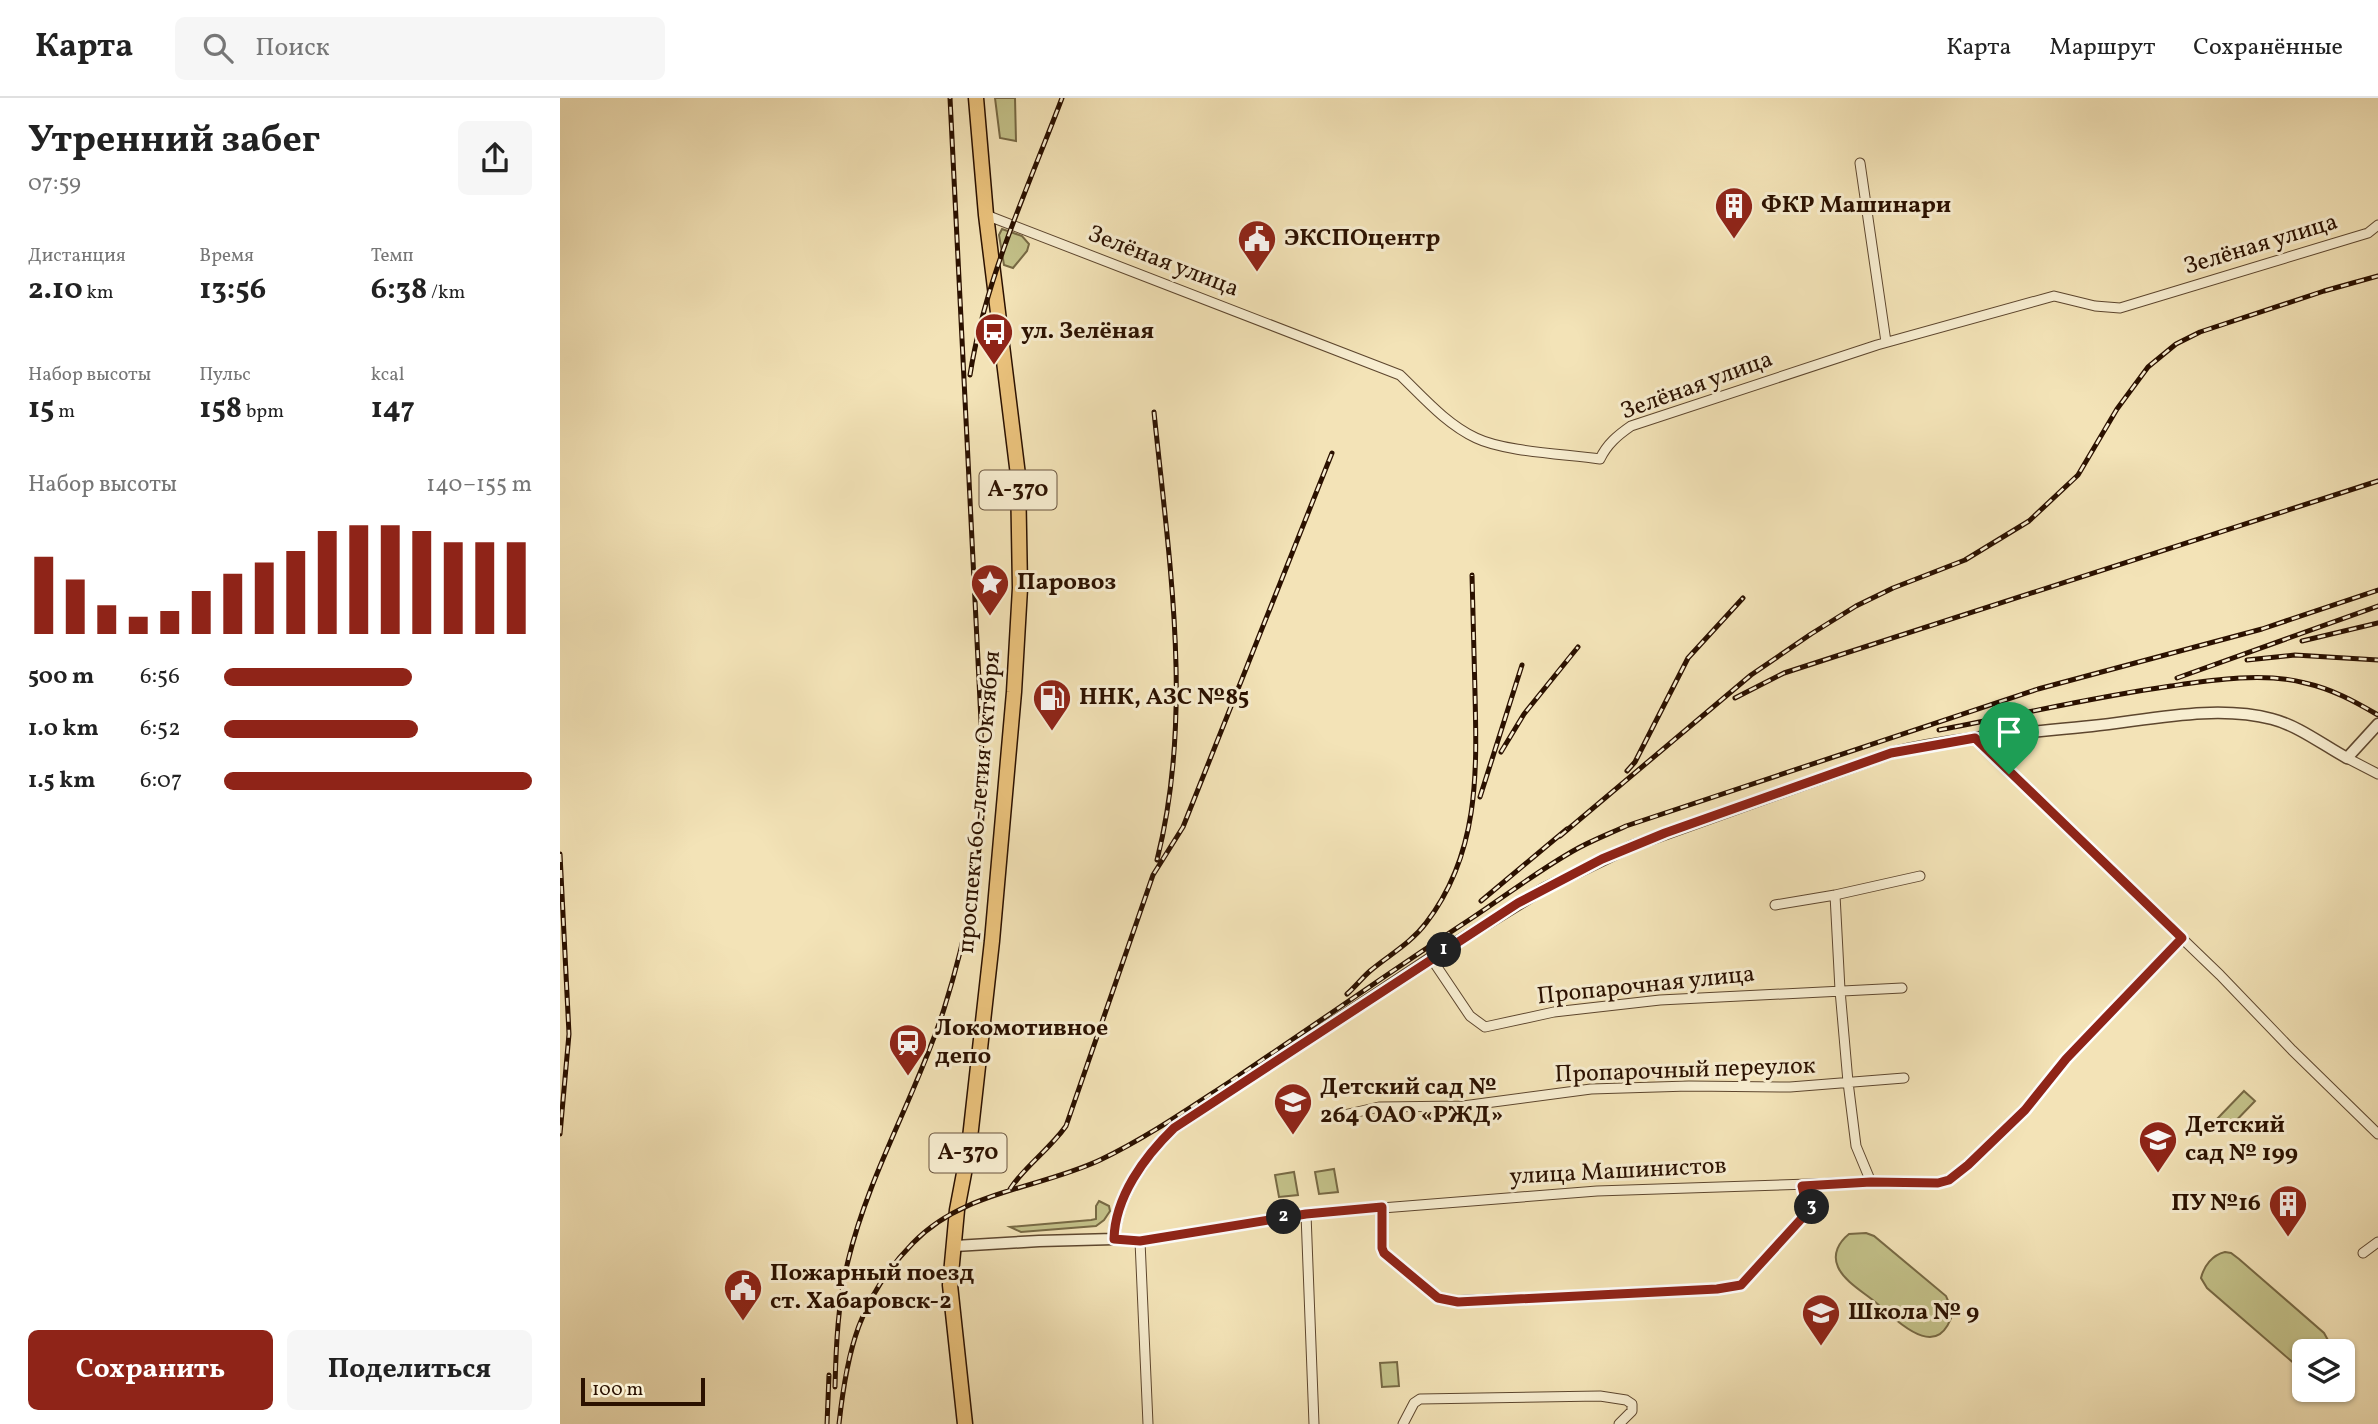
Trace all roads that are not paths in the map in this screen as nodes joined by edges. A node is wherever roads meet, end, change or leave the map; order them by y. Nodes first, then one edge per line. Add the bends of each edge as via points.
1 (976, 98) edge
2 (1860, 163) dead end
3 (986, 215) junction
4 (2378, 225) edge
5 (1886, 342) junction
6 (2378, 724) edge
7 (1975, 738) junction
8 (2347, 758) junction
9 (2378, 774) edge
10 (1920, 876) dead end
11 (1835, 895) junction
12 (1775, 905) dead end
13 (2182, 938) junction
14 (1431, 958) junction
15 (1902, 988) dead end
16 (1840, 990) junction
17 (1904, 1078) dead end
18 (1848, 1082) junction
19 (1344, 1115) dead end
20 (2378, 1133) edge
21 (1871, 1182) junction
22 (1802, 1186) junction
23 (1382, 1207) junction
24 (1306, 1214) junction
25 (1114, 1239) junction
26 (1140, 1241) junction
27 (2378, 1242) edge
28 (955, 1246) junction
29 (2363, 1253) dead end
30 (965, 1424) edge
31 (1148, 1424) edge
32 (1314, 1424) edge
33 (1404, 1424) edge
34 (1619, 1424) edge

1 - 3 highway, проспект 60-летия Октября / А-370
2 - 5 street
3 - 5 street, Зелёная улица via 1400,375 1453,425 1502,446 1600,459 1618,434 1631,426
3 - 28 highway, проспект 60-летия Октября / А-370 via 1018,475 1020,588 992,941
4 - 5 street, Зелёная улица via 2368,233 2120,308 2054,296
6 - 8 street
7 - 8 street via 2207,713 2271,719
7 - 13 street
7 - 14 street via 1891,753 1632,846 1518,903
8 - 9 street
10 - 11 street
11 - 12 street
11 - 16 street
13 - 20 street
13 - 21 street, улица Машинистов via 2066,1059 2025,1110 1949,1180
14 - 16 street, Пропарочная улица via 1470,1016 1485,1027 1554,1012 1647,1001
14 - 25 street via 1174,1128 1125,1192
15 - 16 street, Пропарочная улица
16 - 18 street
17 - 18 street, Пропарочный переулок
18 - 19 street, Пропарочный переулок via 1591,1089 1463,1106 1379,1107
18 - 21 street via 1856,1146
21 - 22 street, улица Машинистов
22 - 23 street, улица Машинистов via 1597,1191
22 - 23 street via 1805,1199 1813,1206 1741,1285 1458,1302 1438,1298 1384,1253
23 - 24 street, улица Машинистов
24 - 26 street, улица Машинистов
24 - 32 street
25 - 26 street, улица Машинистов
25 - 28 street, улица Машинистов
26 - 31 street
27 - 29 street
28 - 30 highway, проспект 60-летия Октября / А-370 via 950,1285
33 - 34 street via 1420,1399 1600,1396 1632,1404 1632,1411

